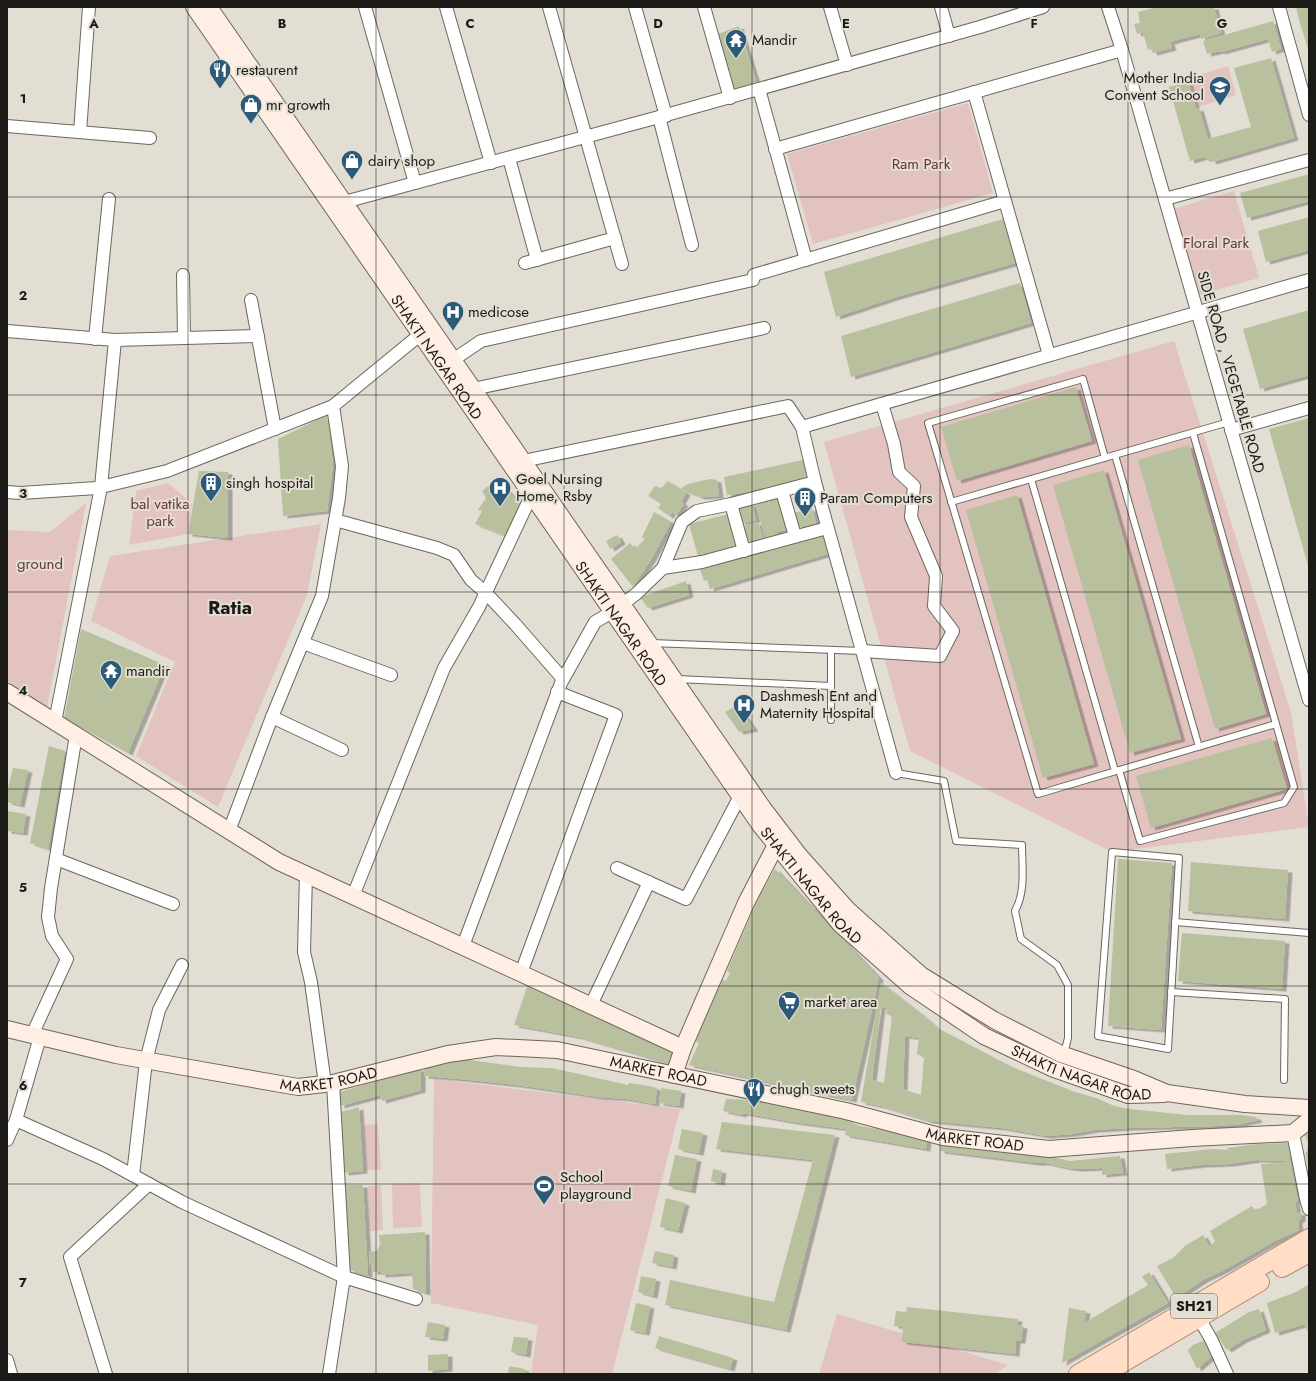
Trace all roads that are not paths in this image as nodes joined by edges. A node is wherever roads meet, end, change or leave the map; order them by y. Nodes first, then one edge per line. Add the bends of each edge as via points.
1 (89, 7) edge
2 (194, 7) edge
3 (209, 7) edge
4 (366, 7) edge
5 (446, 7) edge
6 (548, 7) edge
7 (636, 7) edge
8 (704, 7) edge
9 (830, 7) edge
10 (941, 7) edge
11 (1043, 7) edge
12 (1108, 7) edge
13 (1279, 7) edge
14 (949, 36) junction
15 (1122, 50) junction
16 (847, 65) junction
17 (759, 89) junction
18 (974, 92) junction
19 (730, 98) junction
20 (1309, 115) edge
21 (662, 116) junction
22 (7, 126) edge
23 (80, 132) junction
24 (587, 137) junction
25 (150, 138) dead end
26 (775, 149) junction
27 (509, 158) junction
28 (1309, 160) edge
29 (491, 163) junction
30 (416, 183) junction
31 (109, 199) dead end
32 (1164, 199) junction
33 (1005, 201) junction
34 (337, 204) junction
35 (615, 238) junction
36 (692, 245) dead end
37 (806, 260) junction
38 (622, 264) dead end
39 (183, 275) dead end
40 (1309, 280) edge
41 (251, 300) dead end
42 (1197, 312) junction
43 (764, 328) dead end
44 (7, 331) edge
45 (425, 331) junction
46 (258, 336) junction
47 (184, 338) junction
48 (95, 339) junction
49 (115, 340) junction
50 (1049, 356) junction
51 (453, 360) junction
52 (473, 389) junction
53 (882, 404) junction
54 (333, 406) junction
55 (1309, 408) edge
56 (1230, 426) junction
57 (802, 427) junction
58 (275, 429) junction
59 (1193, 432) junction
60 (1115, 455) junction
61 (1105, 458) junction
62 (523, 460) junction
63 (1031, 479) junction
64 (814, 482) junction
65 (101, 487) junction
66 (782, 491) junction
67 (7, 492) edge
68 (531, 496) junction
69 (951, 502) junction
70 (731, 504) junction
71 (335, 520) junction
72 (827, 528) junction
73 (795, 536) junction
74 (744, 551) junction
75 (663, 568) junction
76 (486, 593) junction
77 (617, 608) junction
78 (303, 643) junction
79 (649, 643) junction
80 (831, 650) junction
81 (862, 651) junction
82 (390, 675) dead end
83 (563, 679) junction
84 (674, 679) junction
85 (831, 686) junction
86 (7, 692) edge
87 (557, 692) junction
88 (1309, 700) edge
89 (272, 717) junction
90 (831, 720) dead end
91 (55, 722) junction
92 (1276, 724) junction
93 (76, 735) junction
94 (1199, 747) junction
95 (342, 750) dead end
96 (1117, 771) junction
97 (896, 774) joint
98 (740, 796) junction
99 (229, 830) junction
100 (780, 840) junction
101 (56, 859) junction
102 (616, 868) dead end
103 (306, 874) junction
104 (649, 882) junction
105 (353, 896) junction
106 (173, 904) dead end
107 (1175, 922) junction
108 (1309, 933) edge
109 (463, 946) junction
110 (182, 965) dead end
111 (521, 973) junction
112 (1171, 992) junction
113 (591, 1005) junction
114 (7, 1029) edge
115 (36, 1036) junction
116 (683, 1048) junction
117 (1064, 1055) junction
118 (146, 1060) junction
119 (674, 1075) junction
120 (1284, 1080) dead end
121 (329, 1084) junction
122 (1167, 1093) junction
123 (1309, 1108) edge
124 (16, 1120) junction
125 (1309, 1120) edge
126 (1293, 1133) junction
127 (7, 1140) edge
128 (133, 1175) junction
129 (149, 1184) junction
130 (1309, 1209) edge
131 (1309, 1238) edge
132 (1309, 1253) edge
133 (344, 1277) junction
134 (416, 1299) dead end
135 (1199, 1318) junction
136 (7, 1360) edge
137 (11, 1374) edge
138 (106, 1374) edge
139 (329, 1374) edge
140 (1078, 1374) edge
141 (1104, 1374) edge
142 (1227, 1374) edge

1 - 23 street
2 - 34 main road, SHAKTI NAGAR ROAD
3 - 34 main road
4 - 30 street
5 - 29 street
6 - 24 street
7 - 21 street
8 - 19 street
9 - 16 street
10 - 14 street
11 - 14 street
12 - 15 street, SIDE ROAD , VEGETABLE ROAD
13 - 20 street
14 - 16 street
15 - 18 street
15 - 32 street, SIDE ROAD , VEGETABLE ROAD
16 - 17 street
17 - 19 street
17 - 26 street
18 - 26 street
18 - 33 street
19 - 21 street
21 - 24 street
21 - 36 street
22 - 23 street
23 - 25 street
24 - 27 street
24 - 35 street
26 - 37 street
27 - 29 street
27 - 35 street via 531,262
28 - 32 street
29 - 30 street
30 - 34 street
31 - 48 street
32 - 42 street, SIDE ROAD , VEGETABLE ROAD
33 - 37 street
33 - 50 street
34 - 45 main road, SHAKTI NAGAR ROAD
35 - 38 street
37 - 51 street via 754,275 753,280 481,341
39 - 47 street
40 - 42 street
41 - 46 street
42 - 50 street
42 - 56 street, SIDE ROAD , VEGETABLE ROAD
43 - 52 street
44 - 48 street
45 - 51 main road
45 - 54 street
45 - 68 main road, SHAKTI NAGAR ROAD
46 - 47 street
46 - 58 street
47 - 49 street
48 - 49 street
49 - 65 street
50 - 53 street
51 - 52 main road
52 - 62 main road
53 - 57 street
53 - 81 street via 899,472 914,486 910,517 936,576 934,606 953,631 940,656
54 - 58 street
54 - 71 street via 342,466
55 - 56 street
56 - 59 lane
56 - 88 street, SIDE ROAD , VEGETABLE ROAD
57 - 62 street via 788,406
57 - 64 street
58 - 65 street via 167,471
59 - 60 lane
59 - 92 lane
60 - 61 lane
60 - 94 lane
61 - 63 lane
61 - 69 lane via 1083,379 928,423
62 - 77 main road
63 - 69 lane
63 - 96 lane
64 - 66 street
64 - 72 street
65 - 67 street
65 - 91 street
66 - 70 street
66 - 73 street
68 - 76 street
68 - 77 main road, SHAKTI NAGAR ROAD
69 - 96 lane via 1038,794
70 - 74 street
70 - 75 street via 697,511 682,522
71 - 76 street via 454,555 471,580
71 - 78 street via 322,596
72 - 73 street
72 - 81 street
73 - 74 street
74 - 75 street via 702,562
75 - 77 street
76 - 83 street
76 - 105 street via 444,668
77 - 79 main road
77 - 83 street via 595,622
77 - 98 main road, SHAKTI NAGAR ROAD
78 - 82 street
78 - 89 street
79 - 80 lane
79 - 84 main road
80 - 81 lane
80 - 85 lane
81 - 97 street
83 - 87 street
84 - 85 lane
84 - 100 main road via 763,808
85 - 90 lane
86 - 91 main road
87 - 109 street
87 - 111 street via 616,715
89 - 95 street
89 - 99 street
91 - 93 main road
92 - 94 lane
92 - 96 lane via 1294,787 1284,803 1140,841
93 - 99 main road
93 - 101 street
94 - 96 lane
97 - 117 lane via 944,781 956,841 1022,845 1023,881 1020,902 1015,911 1021,940 1057,965 1068,985 1068,1038
98 - 100 main road, SHAKTI NAGAR ROAD via 760,825
98 - 104 street via 686,899
99 - 103 main road via 279,862
100 - 116 main road via 746,903
100 - 117 main road via 799,855 848,910 921,974 994,1020
100 - 122 main road, SHAKTI NAGAR ROAD via 840,924 910,986 984,1036 1054,1069 1128,1095
101 - 106 street
101 - 115 street via 48,917 52,936 67,959
102 - 104 street
103 - 105 main road
103 - 121 street via 304,952
104 - 113 street
105 - 109 main road
107 - 108 lane
107 - 112 lane
107 - 112 lane via 1179,858 1112,852 1098,1036 1168,1049
109 - 111 main road
110 - 118 street via 158,1010
111 - 113 main road
112 - 120 lane via 1285,999
113 - 116 main road
114 - 115 main road, MARKET ROAD
115 - 118 main road, MARKET ROAD
115 - 124 street
116 - 119 main road
117 - 122 main road
118 - 121 main road, MARKET ROAD via 298,1087
118 - 128 street
119 - 121 main road, MARKET ROAD via 557,1050 496,1047 448,1054
119 - 126 main road, MARKET ROAD via 846,1111 944,1137 1049,1149
121 - 133 street
122 - 123 main road via 1245,1104
124 - 127 street
124 - 128 street
125 - 126 main road
126 - 130 street
128 - 129 street
129 - 133 street via 182,1202
129 - 138 street via 70,1257
131 - 140 main road, SH21
132 - 135 main road, SH21
133 - 134 street
133 - 139 street
135 - 141 main road, SH21
135 - 142 street
136 - 137 street

